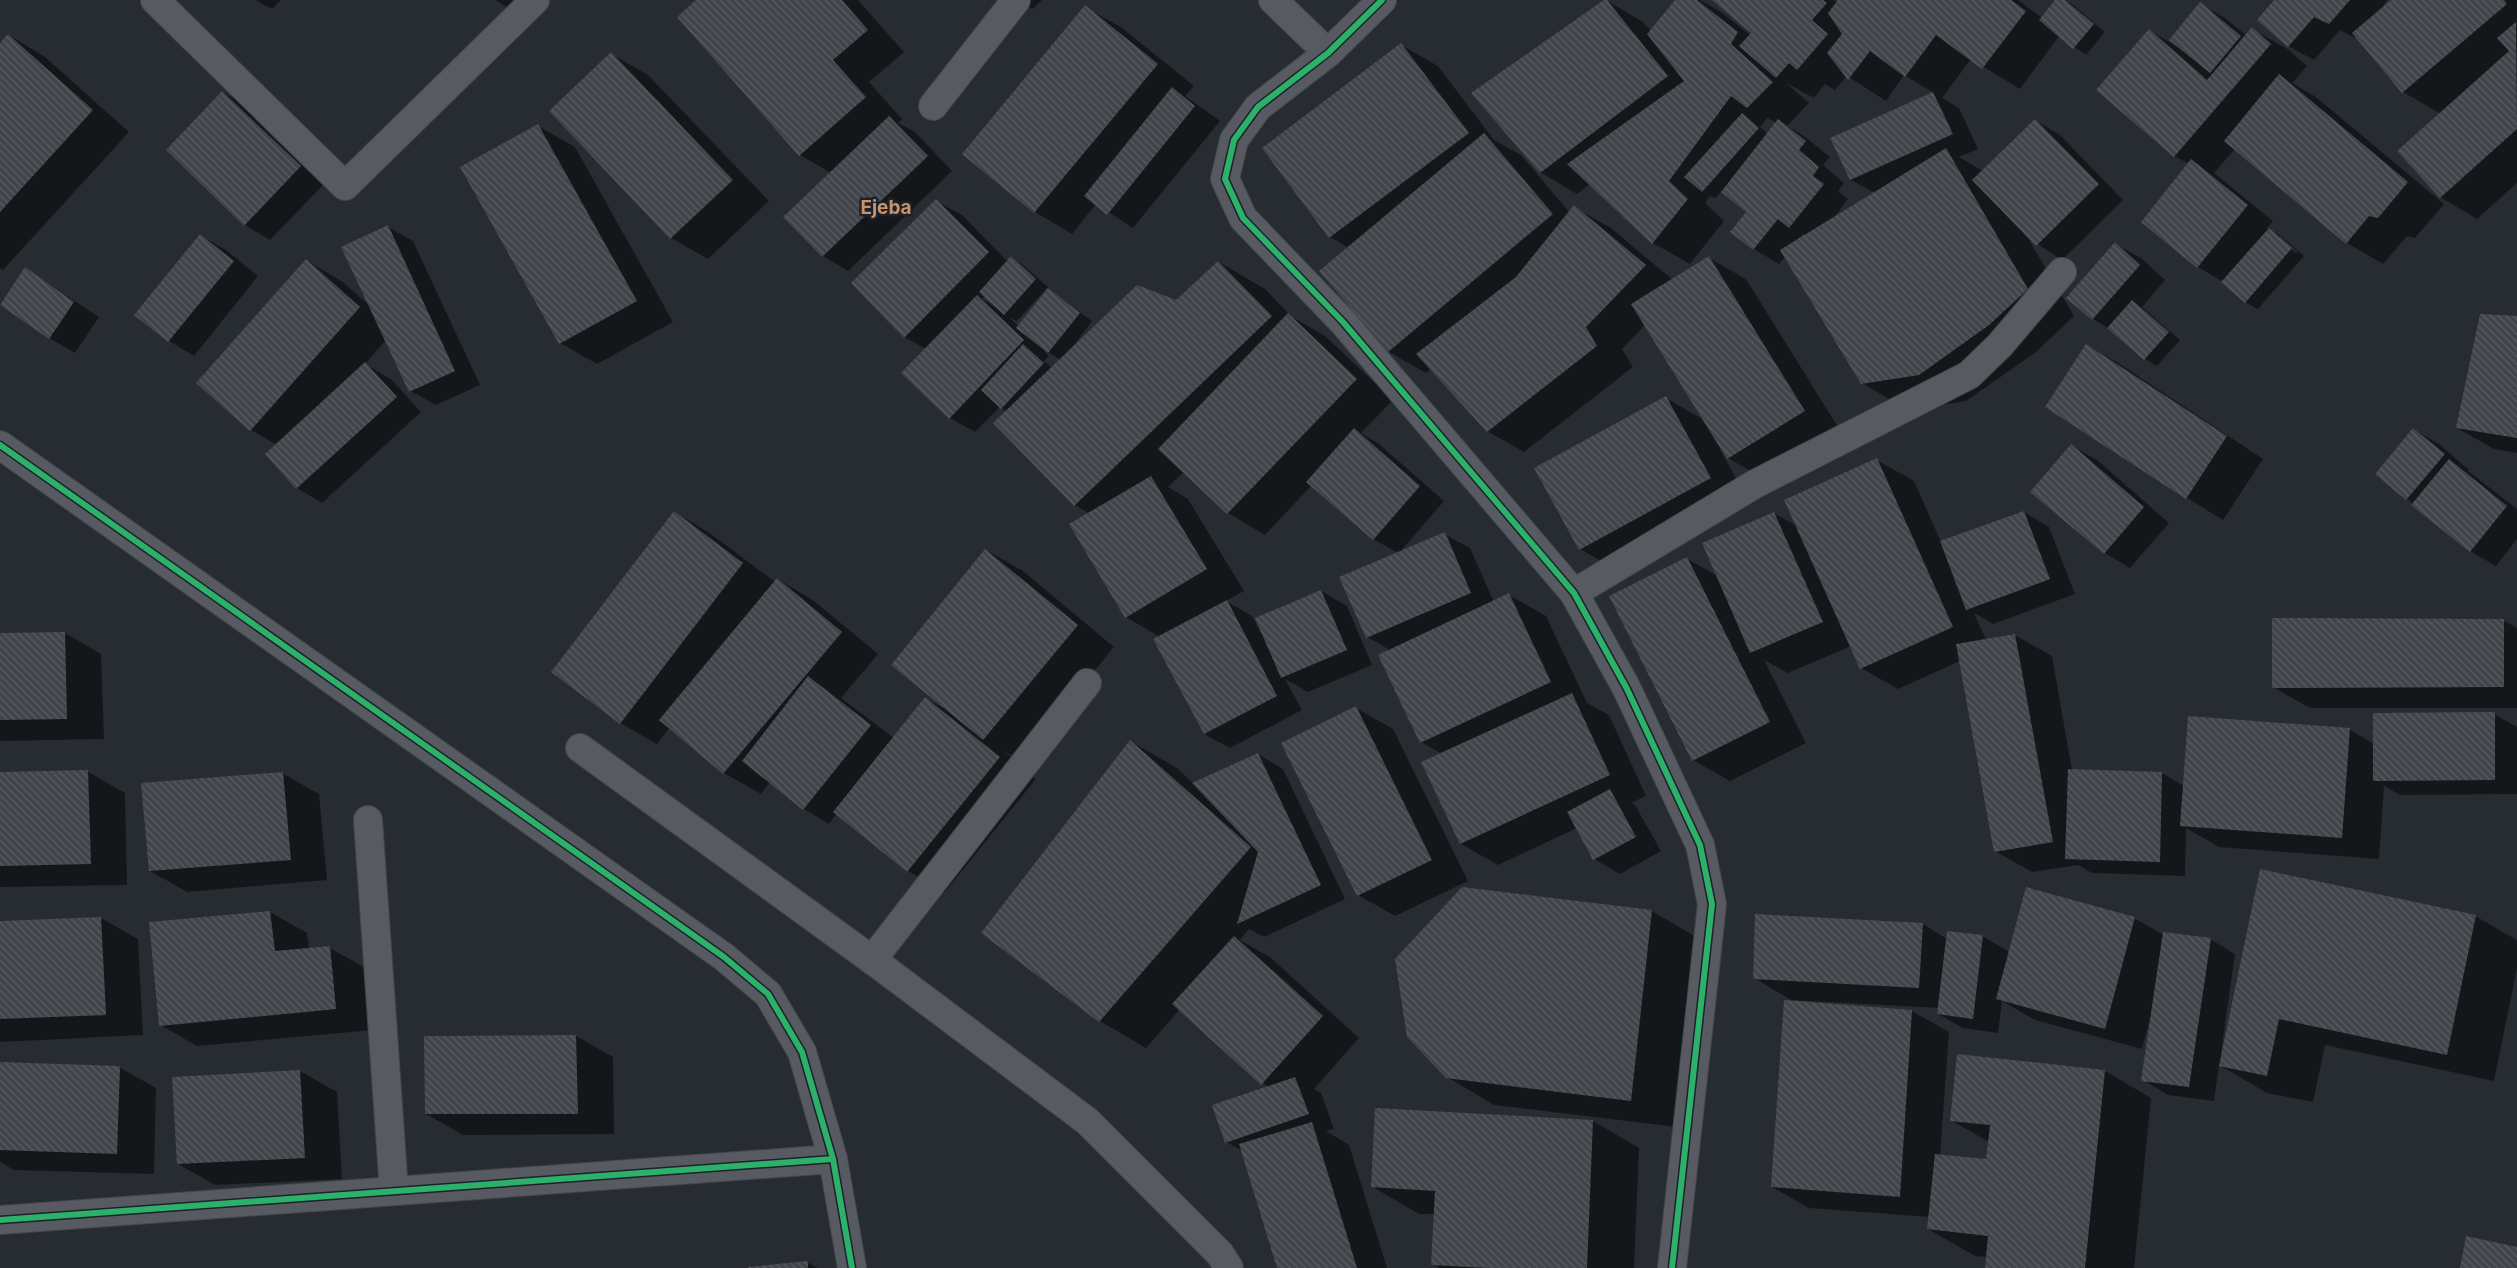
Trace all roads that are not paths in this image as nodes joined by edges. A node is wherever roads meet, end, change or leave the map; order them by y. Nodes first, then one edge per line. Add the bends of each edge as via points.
1 (155, 0) edge
2 (535, 0) edge
3 (1016, 0) edge
4 (1273, 0) edge
5 (1382, 0) edge
6 (1328, 53) junction
7 (933, 106) dead end
8 (2062, 272) dead end
9 (0, 445) edge
10 (1574, 593) junction
11 (1086, 683) dead end
12 (580, 748) dead end
13 (368, 820) dead end
14 (872, 960) junction
15 (833, 1158) junction
16 (394, 1191) junction
17 (0, 1220) edge
18 (852, 1268) edge
19 (1229, 1268) edge
20 (1672, 1268) edge

1 - 2 street via 345,186
3 - 7 street
4 - 6 street
5 - 6 street
6 - 10 street via 1258,107 1234,140 1225,179 1243,218 1343,322
8 - 10 street via 2000,345 1969,375 1756,484
9 - 15 street via 724,957 768,994 802,1052
10 - 20 street via 1627,689 1700,845 1712,904
11 - 14 street
12 - 14 street
13 - 16 street
14 - 19 street via 1086,1121 1220,1254
15 - 16 street
15 - 18 street
16 - 17 street

